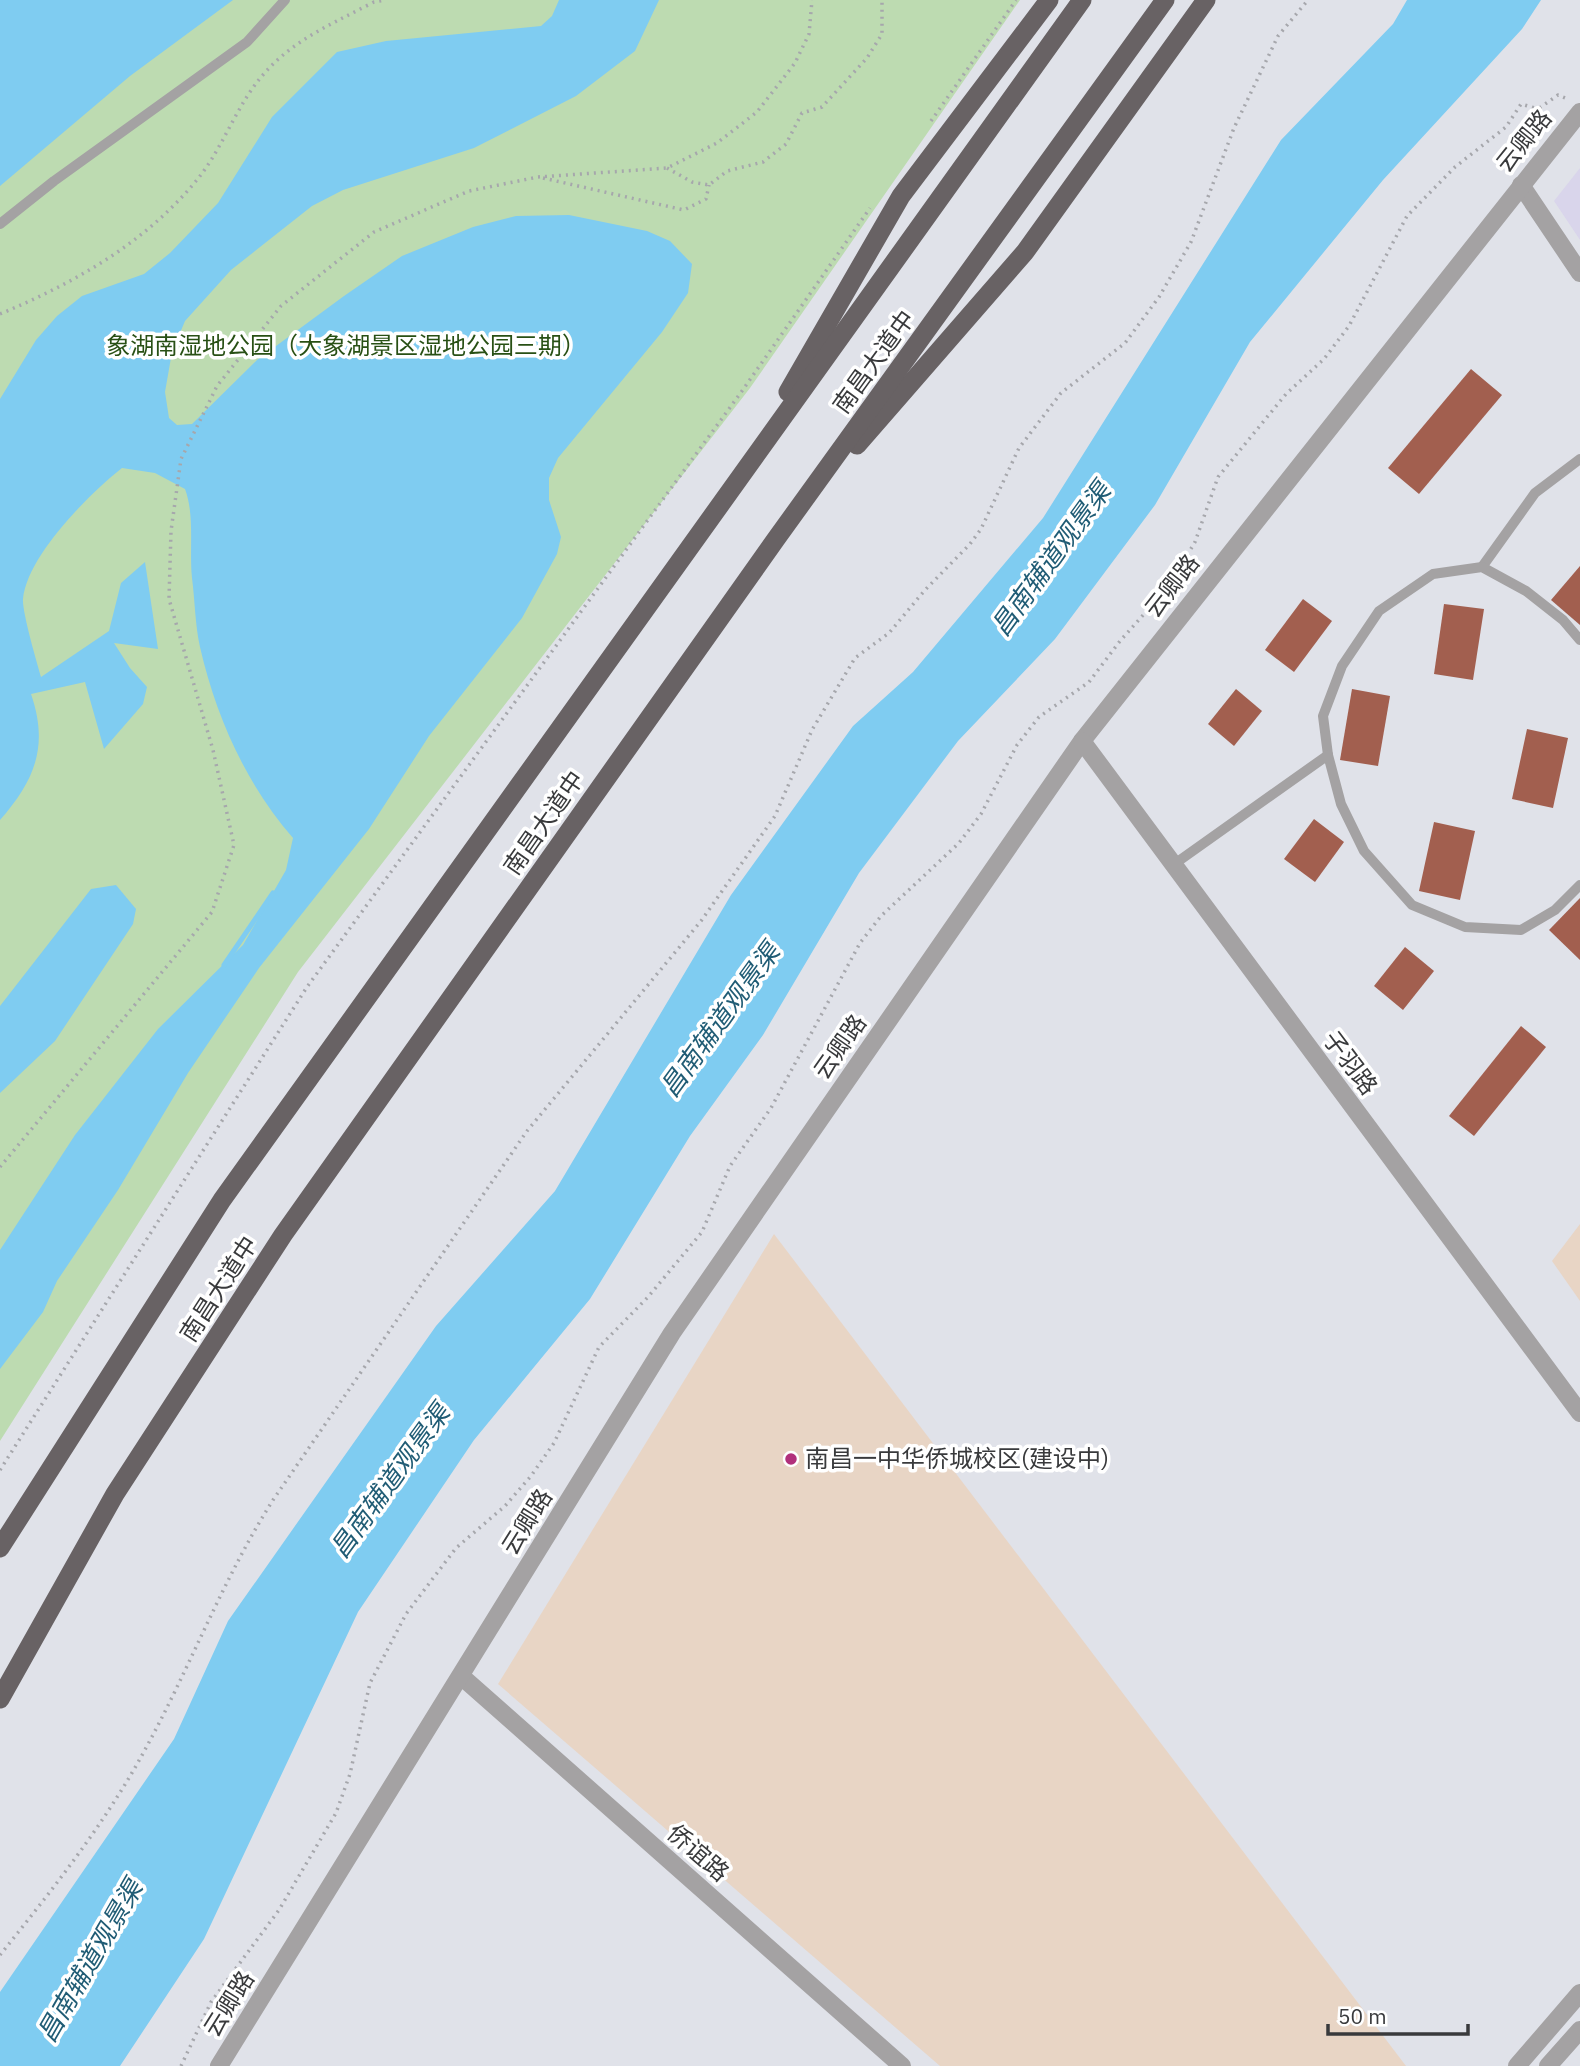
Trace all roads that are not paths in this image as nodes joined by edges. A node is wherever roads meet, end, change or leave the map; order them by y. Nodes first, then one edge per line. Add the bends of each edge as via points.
1 (285, 0) edge
2 (1049, 0) edge
3 (1082, 0) edge
4 (1165, 0) edge
5 (1206, 0) edge
6 (1575, 106) edge
7 (1521, 185) junction
8 (0, 224) edge
9 (1580, 273) edge
10 (1580, 459) edge
11 (733, 487) junction
12 (776, 538) junction
13 (1482, 568) junction
14 (1580, 640) edge
15 (1082, 741) junction
16 (1328, 755) junction
17 (1173, 865) junction
18 (1580, 885) edge
19 (1580, 1413) edge
20 (0, 1548) edge
21 (461, 1676) junction
22 (0, 1699) edge
23 (1580, 1993) edge
24 (1580, 2030) edge
25 (219, 2066) edge
26 (902, 2066) edge
27 (1517, 2066) edge
28 (1548, 2066) edge

1 - 8 lane via 247,42
2 - 11 highway via 901,196
3 - 11 highway, 南昌大道中
4 - 12 highway, 南昌大道中
5 - 12 highway via 1025,252
6 - 7 street, 云卿路
7 - 9 street
7 - 15 street, 云卿路
10 - 13 lane via 1535,492
11 - 20 highway, 南昌大道中 via 222,1200
12 - 22 highway, 南昌大道中 via 283,1235 115,1494
13 - 14 lane via 1527,591
13 - 16 lane via 1433,574 1379,611 1342,666 1323,716
15 - 17 street, 子羽路
15 - 21 street, 云卿路 via 672,1333
16 - 17 lane
16 - 18 lane via 1341,804 1364,851 1412,905 1465,927 1521,930 1555,910
17 - 19 street, 子羽路
21 - 25 street, 云卿路
21 - 26 street, 侨谊路
23 - 27 street
24 - 28 street

